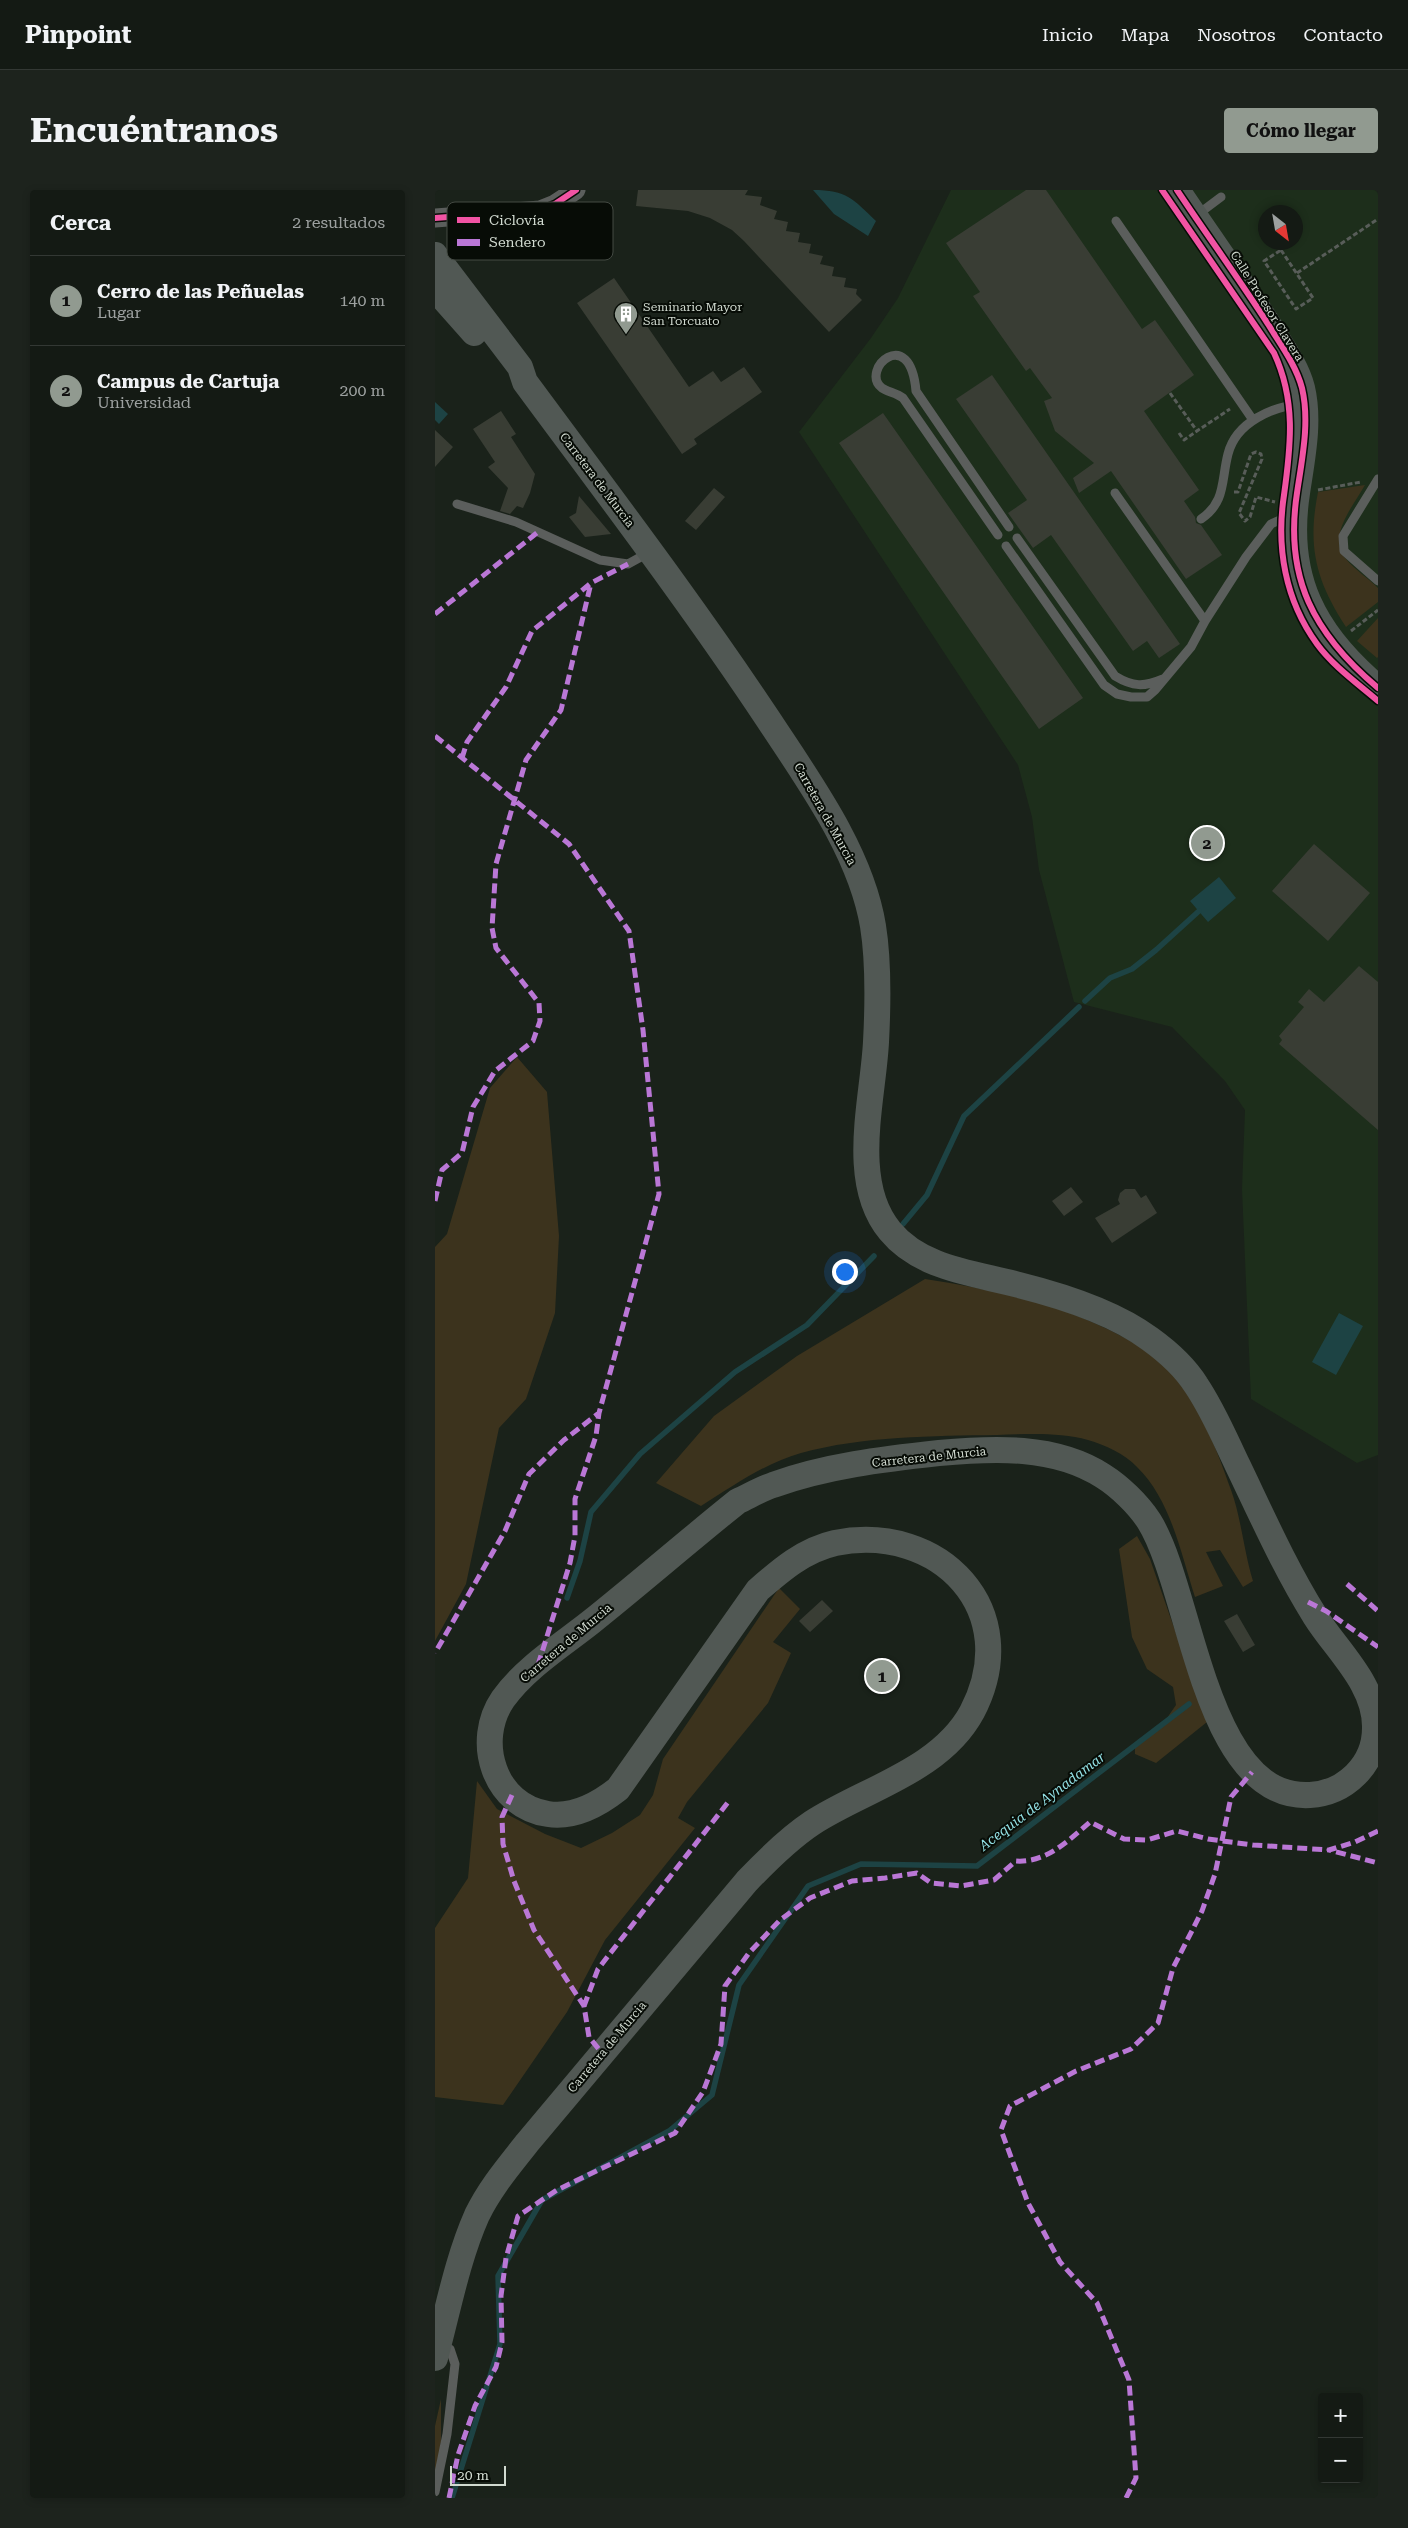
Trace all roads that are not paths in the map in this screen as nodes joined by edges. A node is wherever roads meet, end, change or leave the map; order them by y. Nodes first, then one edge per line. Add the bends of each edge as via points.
1 (576, 190) edge
2 (1177, 190) edge
3 (1221, 197) dead end
4 (558, 202) edge
5 (1195, 216) junction
6 (1116, 221) dead end
7 (435, 255) edge
8 (435, 289) edge
9 (525, 382) junction
10 (1303, 404) junction
11 (1253, 420) junction
12 (1378, 479) edge
13 (1115, 493) dead end
14 (457, 504) dead end
15 (1285, 508) junction
16 (1201, 519) dead end
17 (1009, 527) dead end
18 (998, 535) dead end
19 (1017, 538) dead end
20 (1006, 546) dead end
21 (650, 551) junction
22 (1378, 581) edge
23 (1205, 621) junction
24 (1163, 679) junction
25 (1378, 688) edge
26 (437, 2351) edge
27 (435, 2492) edge

1 - 4 street
2 - 5 main road, Calle Profesor Clavera
3 - 5 lane
5 - 10 main road, Calle Profesor Clavera via 1284,349 1302,388
6 - 11 lane
7 - 9 main road, Carretera de Murcia via 520,367
8 - 9 main road, Carretera de Murcia via 512,374
9 - 21 main road, Carretera de Murcia
10 - 11 lane via 1283,406
10 - 15 main road, Calle Profesor Clavera via 1305,442
11 - 16 lane via 1232,443 1221,494 1213,511
12 - 22 lane via 1343,536 1344,551
13 - 23 lane
14 - 21 lane via 516,522 600,560 628,564
15 - 23 lane via 1246,556
15 - 25 main road, Calle Profesor Clavera via 1299,575 1309,605 1325,634 1344,658
17 - 18 lane via 916,391 911,364 896,355 885,358 875,374 877,382 903,398
19 - 24 lane via 1115,676 1138,686
20 - 24 lane via 1104,685 1131,698 1147,697
21 - 26 main road, Carretera de Murcia via 721,648 785,745 833,823 863,887 877,957 876,1041 865,1148 870,1186 880,1218 905,1247 922,1257 1085,1306 1137,1330 1181,1364 1213,1413 1276,1546 1317,1619 1352,1666 1371,1702 1376,1730 1370,1755 1352,1780 1327,1793 1299,1796 1276,1790 1252,1772 1231,1744 1214,1708 1163,1551 1148,1520 1105,1477 1075,1462 1021,1450 901,1457 839,1467 772,1485 738,1501 538,1665 503,1698 489,1729 488,1744 494,1772 512,1795 535,1810 549,1814 586,1809 610,1795 632,1771 758,1590 785,1566 833,1544 880,1540 903,1544 944,1564 962,1581 983,1614 989,1659 983,1684 971,1714 922,1764 813,1823 774,1853 498,2178 463,2251
23 - 24 lane via 1191,647
26 - 27 lane via 450,2349 455,2364 447,2434

